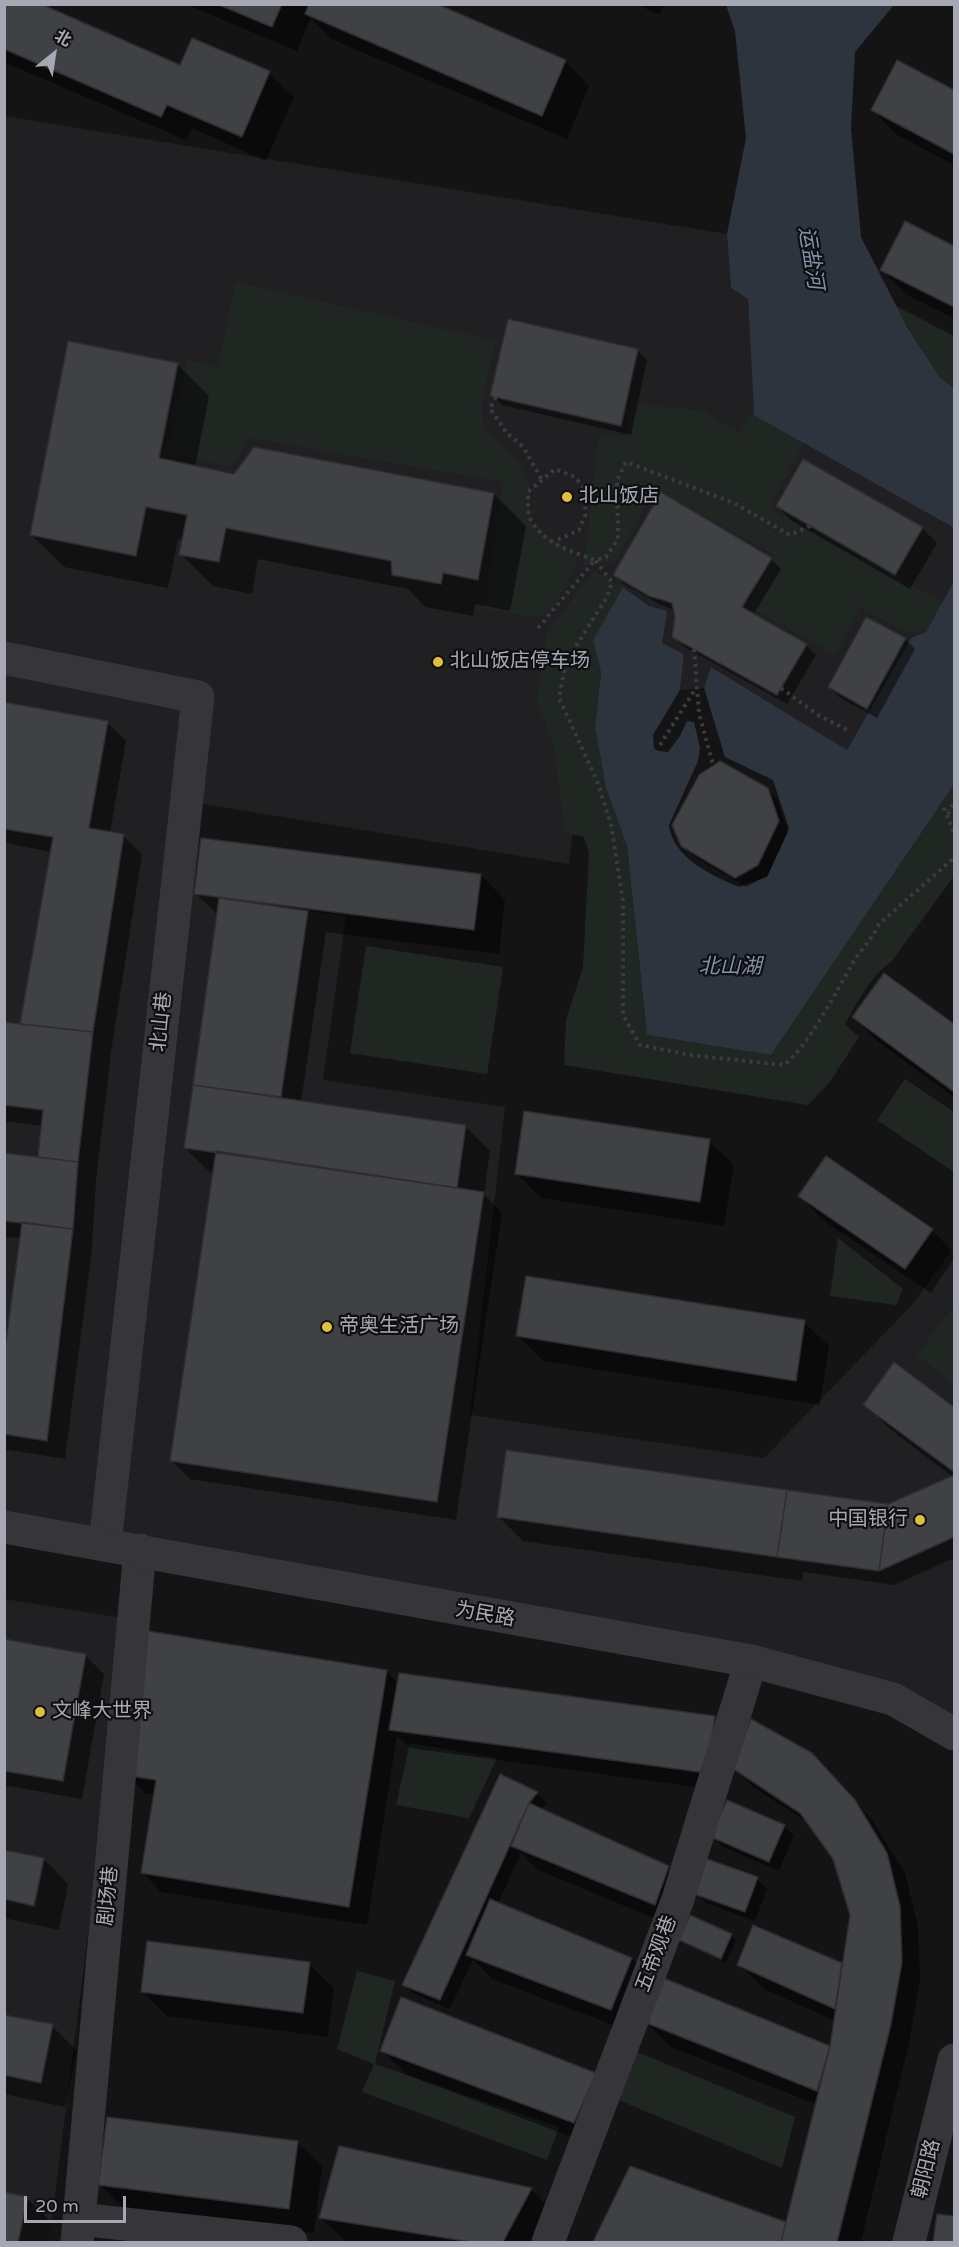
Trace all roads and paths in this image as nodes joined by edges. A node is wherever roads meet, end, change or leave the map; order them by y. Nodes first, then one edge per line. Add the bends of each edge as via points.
1 (496, 397) dead end
2 (542, 480) junction
3 (810, 526) dead end
4 (553, 542) junction
5 (595, 560) junction
6 (538, 628) dead end
7 (694, 649) dead end
8 (4, 658) edge
9 (697, 688) junction
10 (781, 688) dead end
11 (849, 731) dead end
12 (660, 746) dead end
13 (713, 765) dead end
14 (954, 802) edge
15 (944, 808) dead end
16 (947, 814) junction
17 (954, 833) edge
18 (954, 858) edge
19 (4, 1527) edge
20 (105, 1544) junction
21 (140, 1550) junction
22 (752, 1661) junction
23 (954, 1734) edge
24 (954, 2060) edge
25 (78, 2230) edge
26 (291, 2242) edge
27 (548, 2242) edge
28 (909, 2242) edge

1 - 2 path via 490,408 506,432 523,447
2 - 4 path via 528,492 530,519
2 - 4 path via 555,469 575,477 586,490 585,516 579,530
3 - 5 path via 790,535 734,503 626,462 617,481 618,539 606,557
4 - 5 path
5 - 6 path
5 - 18 path via 612,582 607,597 566,662 559,698 597,781 613,832 623,901 623,1015 640,1045 690,1055 784,1065 798,1054 879,924
7 - 9 path
8 - 20 street, 北山巷 via 198,697
9 - 12 path
9 - 13 path via 705,744
10 - 11 path via 818,715
14 - 16 path
15 - 16 path
16 - 17 path
19 - 20 street, 为民路
20 - 21 street, 为民路
21 - 22 street, 为民路
21 - 25 street, 剧场巷
22 - 23 street, 为民路 via 892,1700
22 - 27 street, 五帝观巷 via 678,1899
24 - 28 street, 朝阳路
25 - 26 street

